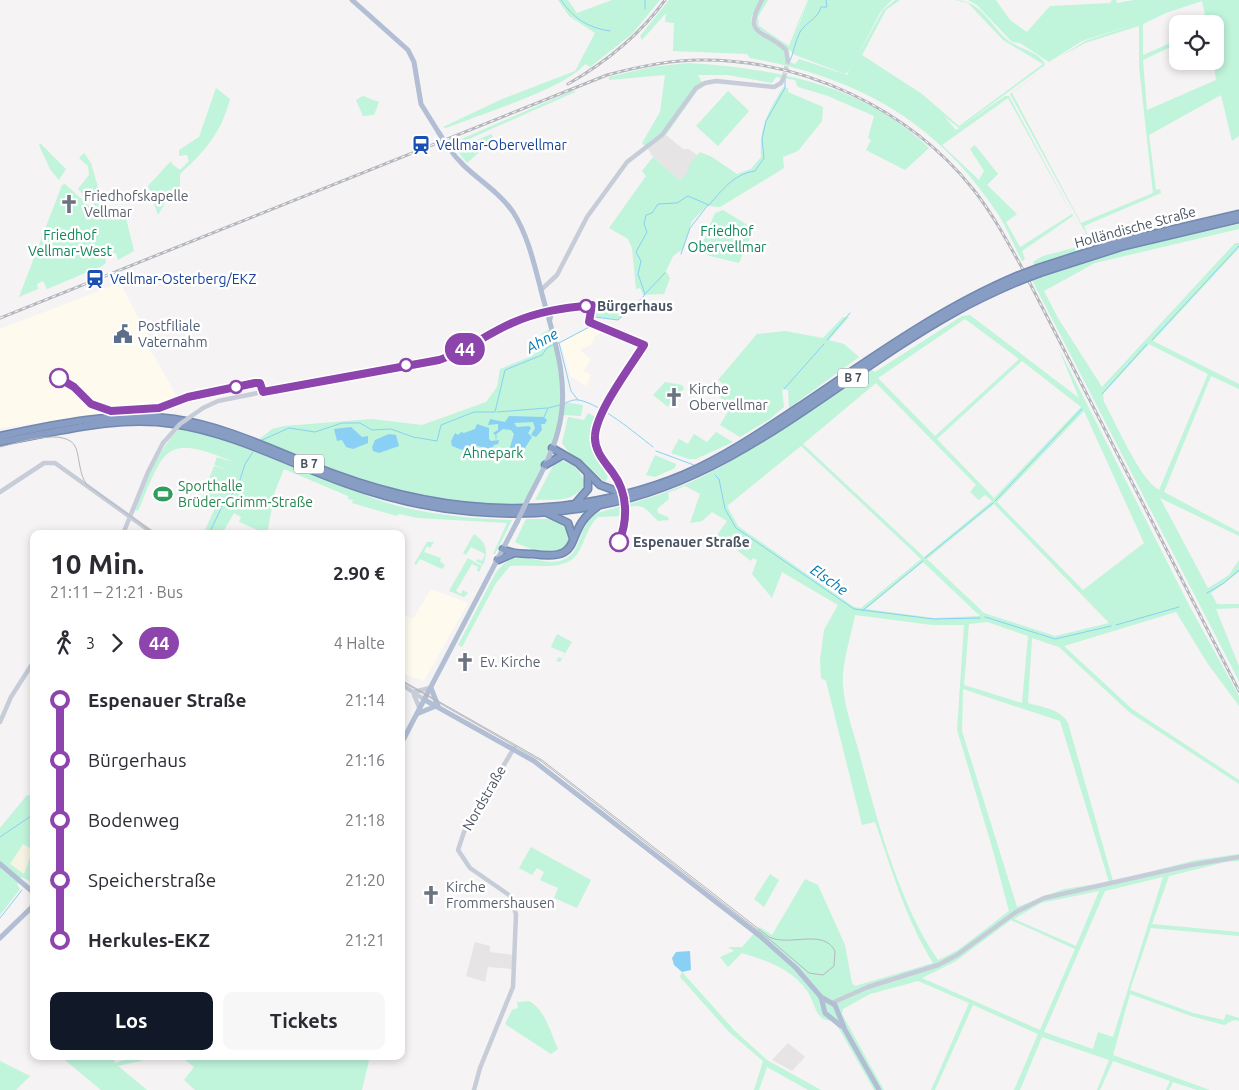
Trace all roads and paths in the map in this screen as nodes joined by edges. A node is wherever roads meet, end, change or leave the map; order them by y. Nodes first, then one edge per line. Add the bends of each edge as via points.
1 (352, 0) edge
2 (762, 0) edge
3 (788, 61) dead end
4 (784, 77) dead end
5 (1239, 214) edge
6 (1239, 219) edge
7 (1039, 270) junction
8 (1018, 278) junction
9 (541, 290) junction
10 (557, 308) dead end
11 (546, 310) junction
12 (550, 320) junction
13 (141, 419) junction
14 (0, 436) edge
15 (0, 442) edge
16 (552, 449) junction
17 (564, 457) junction
18 (545, 465) junction
19 (586, 470) junction
20 (0, 492) edge
21 (626, 494) junction
22 (575, 504) junction
23 (599, 506) junction
24 (546, 512) junction
25 (130, 517) junction
26 (125, 530) edge
27 (148, 530) edge
28 (573, 541) junction
29 (504, 547) junction
30 (520, 553) junction
31 (498, 560) junction
32 (30, 667) edge
33 (405, 688) edge
34 (431, 688) junction
35 (414, 693) junction
36 (425, 700) junction
37 (438, 706) junction
38 (419, 712) junction
39 (0, 722) edge
40 (405, 737) edge
41 (506, 743) junction
42 (514, 748) junction
43 (508, 758) junction
44 (1239, 857) edge
45 (0, 864) edge
46 (30, 889) edge
47 (30, 909) edge
48 (0, 938) edge
49 (821, 997) junction
50 (847, 997) junction
51 (831, 1003) junction
52 (824, 1007) junction
53 (837, 1010) junction
54 (831, 1016) junction
55 (844, 1030) junction
56 (474, 1090) edge
57 (879, 1090) edge

1 - 9 main road, bridge via 408,50 414,62 421,104 461,164 494,190 514,214 523,231
2 - 3 street via 752,18 755,27 786,50
4 - 9 street via 774,87 716,81 705,82 696,88 662,135 627,162 586,218 557,274
5 - 7 highway, Holländische Straße / B 7 via 1119,242
6 - 7 highway, Holländische Straße / B 7
7 - 8 highway, B 7, bridge
8 - 21 highway, B 7 via 949,309 735,448 680,476
8 - 23 highway, B 7 via 954,312 738,454 688,478
9 - 11 main road
10 - 12 main road
11 - 12 main road
11 - 25 street, bridge via 511,323 439,360 210,404 180,424 163,443
12 - 16 main road via 562,376 563,402
13 - 14 highway, B 7 via 102,418
13 - 15 highway, B 7
13 - 22 highway, B 7 via 173,419 201,425 389,492 438,502 496,508
13 - 24 highway, B 7 via 220,435 392,498 439,508 487,513
16 - 17 highway
16 - 18 main road
17 - 18 highway
17 - 19 highway
18 - 29 main road, bridge
19 - 21 highway via 603,487
19 - 22 highway via 588,489
20 - 25 street via 44,463 56,463
21 - 22 highway, B 7
23 - 24 highway, B 7
23 - 28 highway via 582,519
24 - 28 highway via 568,523
25 - 26 street
25 - 27 street
28 - 30 highway via 559,556
29 - 30 highway via 511,553
29 - 31 main road
30 - 31 highway via 505,555
31 - 34 main road
32 - 39 street
33 - 35 street
34 - 35 street
34 - 36 main road
34 - 37 main road
35 - 36 street
35 - 38 street
36 - 37 main road
36 - 38 main road
37 - 38 main road
37 - 41 main road
38 - 40 main road
41 - 42 main road
41 - 43 street
42 - 43 street, Nordstraße
42 - 49 main road via 556,776 744,923 790,962
43 - 56 street, Nordstraße via 464,832 458,850 470,868 504,892 514,904 517,930 513,987
44 - 50 street via 1044,898 1016,912 938,965
45 - 46 main road
47 - 48 main road
49 - 51 main road
49 - 52 main road
50 - 51 street
50 - 53 street
51 - 52 main road
51 - 53 main road
52 - 54 main road via 825,1013
53 - 54 main road
53 - 55 main road
54 - 55 main road
55 - 57 main road

